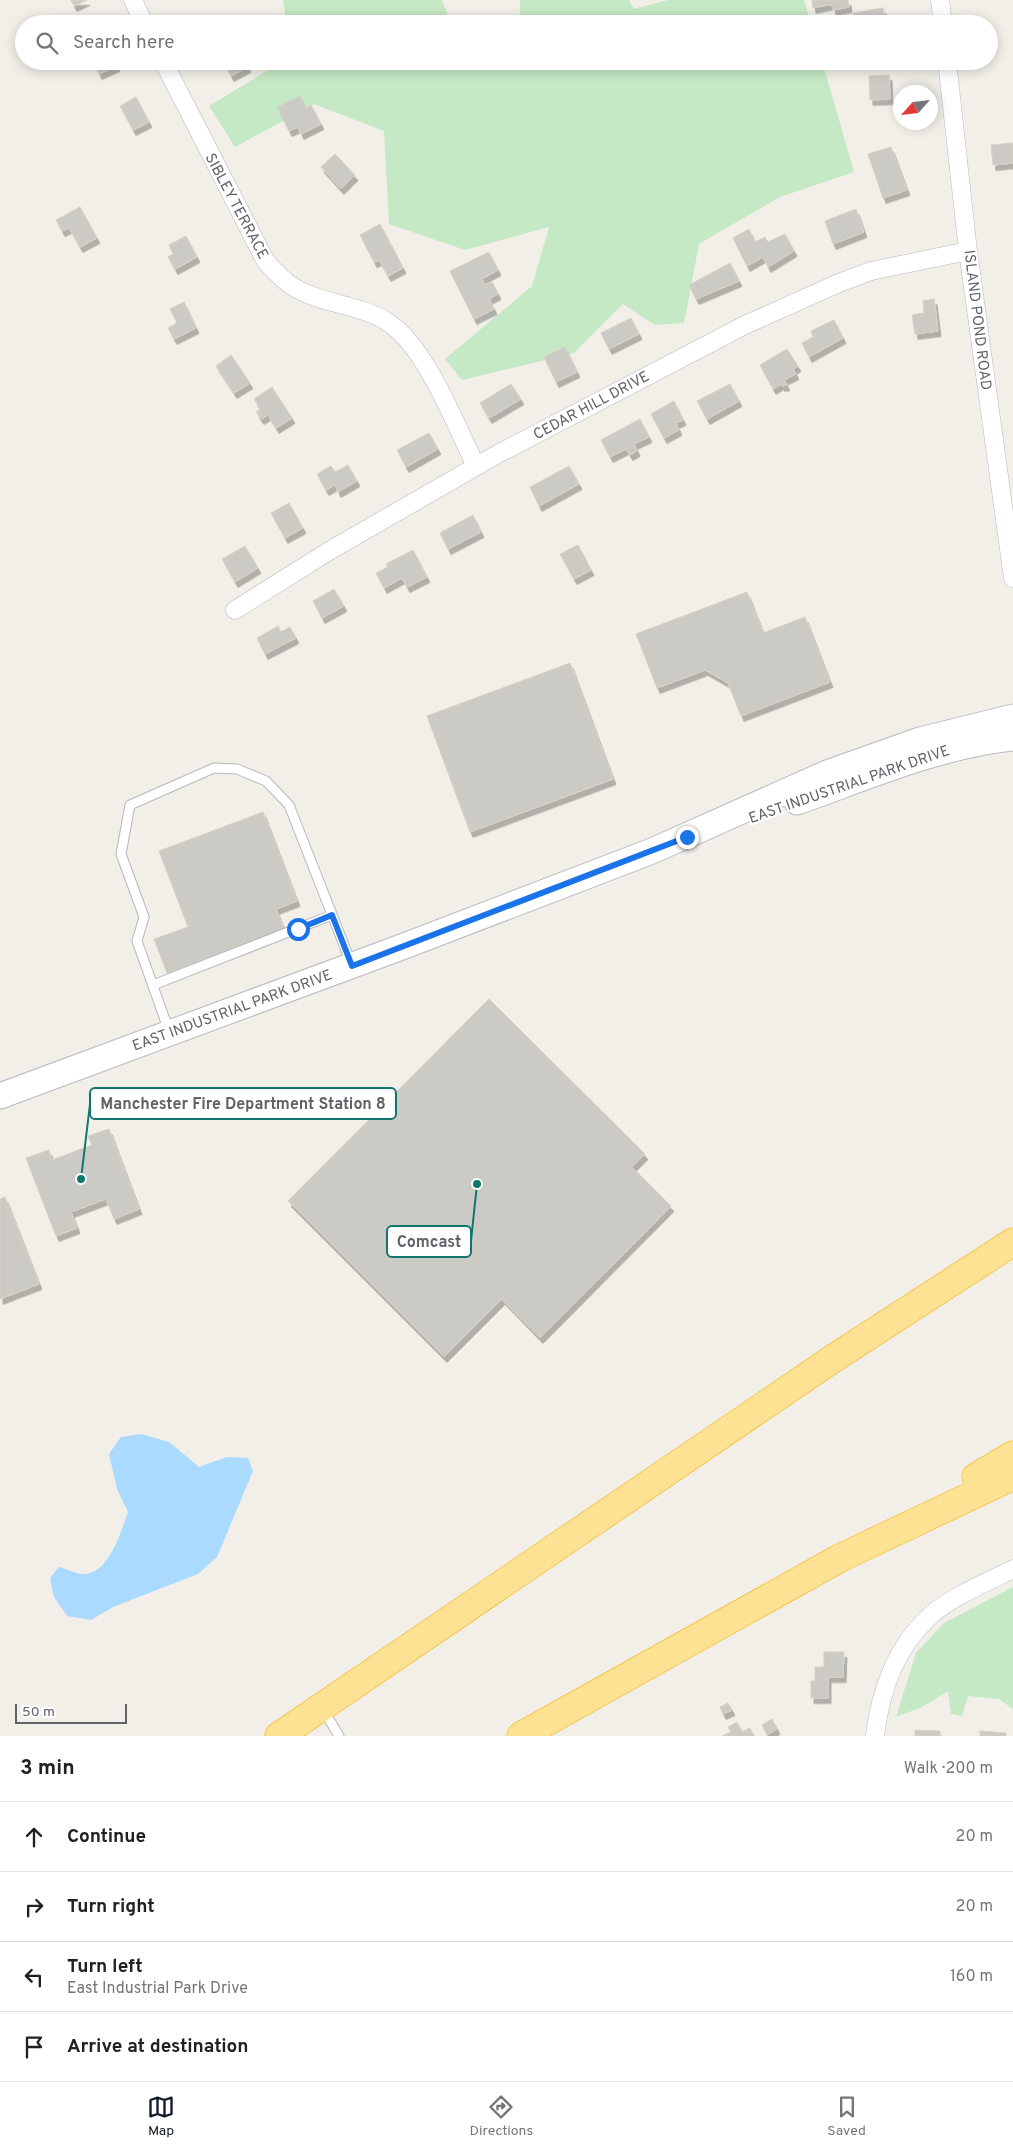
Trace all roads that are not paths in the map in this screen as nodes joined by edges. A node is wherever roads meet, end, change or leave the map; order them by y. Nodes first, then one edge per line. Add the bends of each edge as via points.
1 (133, 0) edge
2 (940, 0) edge
3 (140, 15) edge
4 (942, 15) edge
5 (168, 70) edge
6 (948, 70) edge
7 (968, 251) junction
8 (476, 466) junction
9 (1013, 578) edge
10 (235, 610) dead end
11 (1013, 717) edge
12 (1013, 738) edge
13 (687, 837) junction
14 (332, 915) junction
15 (352, 966) junction
16 (153, 985) junction
17 (170, 1033) junction
18 (0, 1096) edge
19 (1013, 1235) edge
20 (1013, 1242) edge
21 (965, 1271) junction
22 (1013, 1455) edge
23 (1013, 1476) edge
24 (840, 1558) junction
25 (1013, 1569) edge
26 (322, 1707) junction
27 (279, 1736) edge
28 (340, 1736) edge
29 (521, 1736) edge
30 (876, 1736) edge

1 - 3 street
2 - 4 street
5 - 8 street, SIBLEY TERRACE via 265,260 290,285 374,314 402,334 424,361
6 - 7 street, ISLAND POND ROAD
7 - 8 street, CEDAR HILL DRIVE via 871,272 839,283 745,325
7 - 9 street, ISLAND POND ROAD
8 - 10 street, CEDAR HILL DRIVE
11 - 13 street, EAST INDUSTRIAL PARK DRIVE via 920,740 827,772
12 - 13 street, EAST INDUSTRIAL PARK DRIVE via 940,752 718,830
13 - 15 street, EAST INDUSTRIAL PARK DRIVE
14 - 15 lane
14 - 16 lane
14 - 16 lane via 289,805 266,781 237,769 214,768 130,805 121,854 144,917 137,941
15 - 17 street, EAST INDUSTRIAL PARK DRIVE
16 - 17 lane
17 - 18 street, EAST INDUSTRIAL PARK DRIVE
19 - 21 highway
20 - 21 highway
21 - 26 highway
22 - 24 highway
23 - 24 highway
24 - 29 highway
25 - 30 street via 946,1605 918,1628 887,1680
26 - 27 highway
26 - 28 lane

